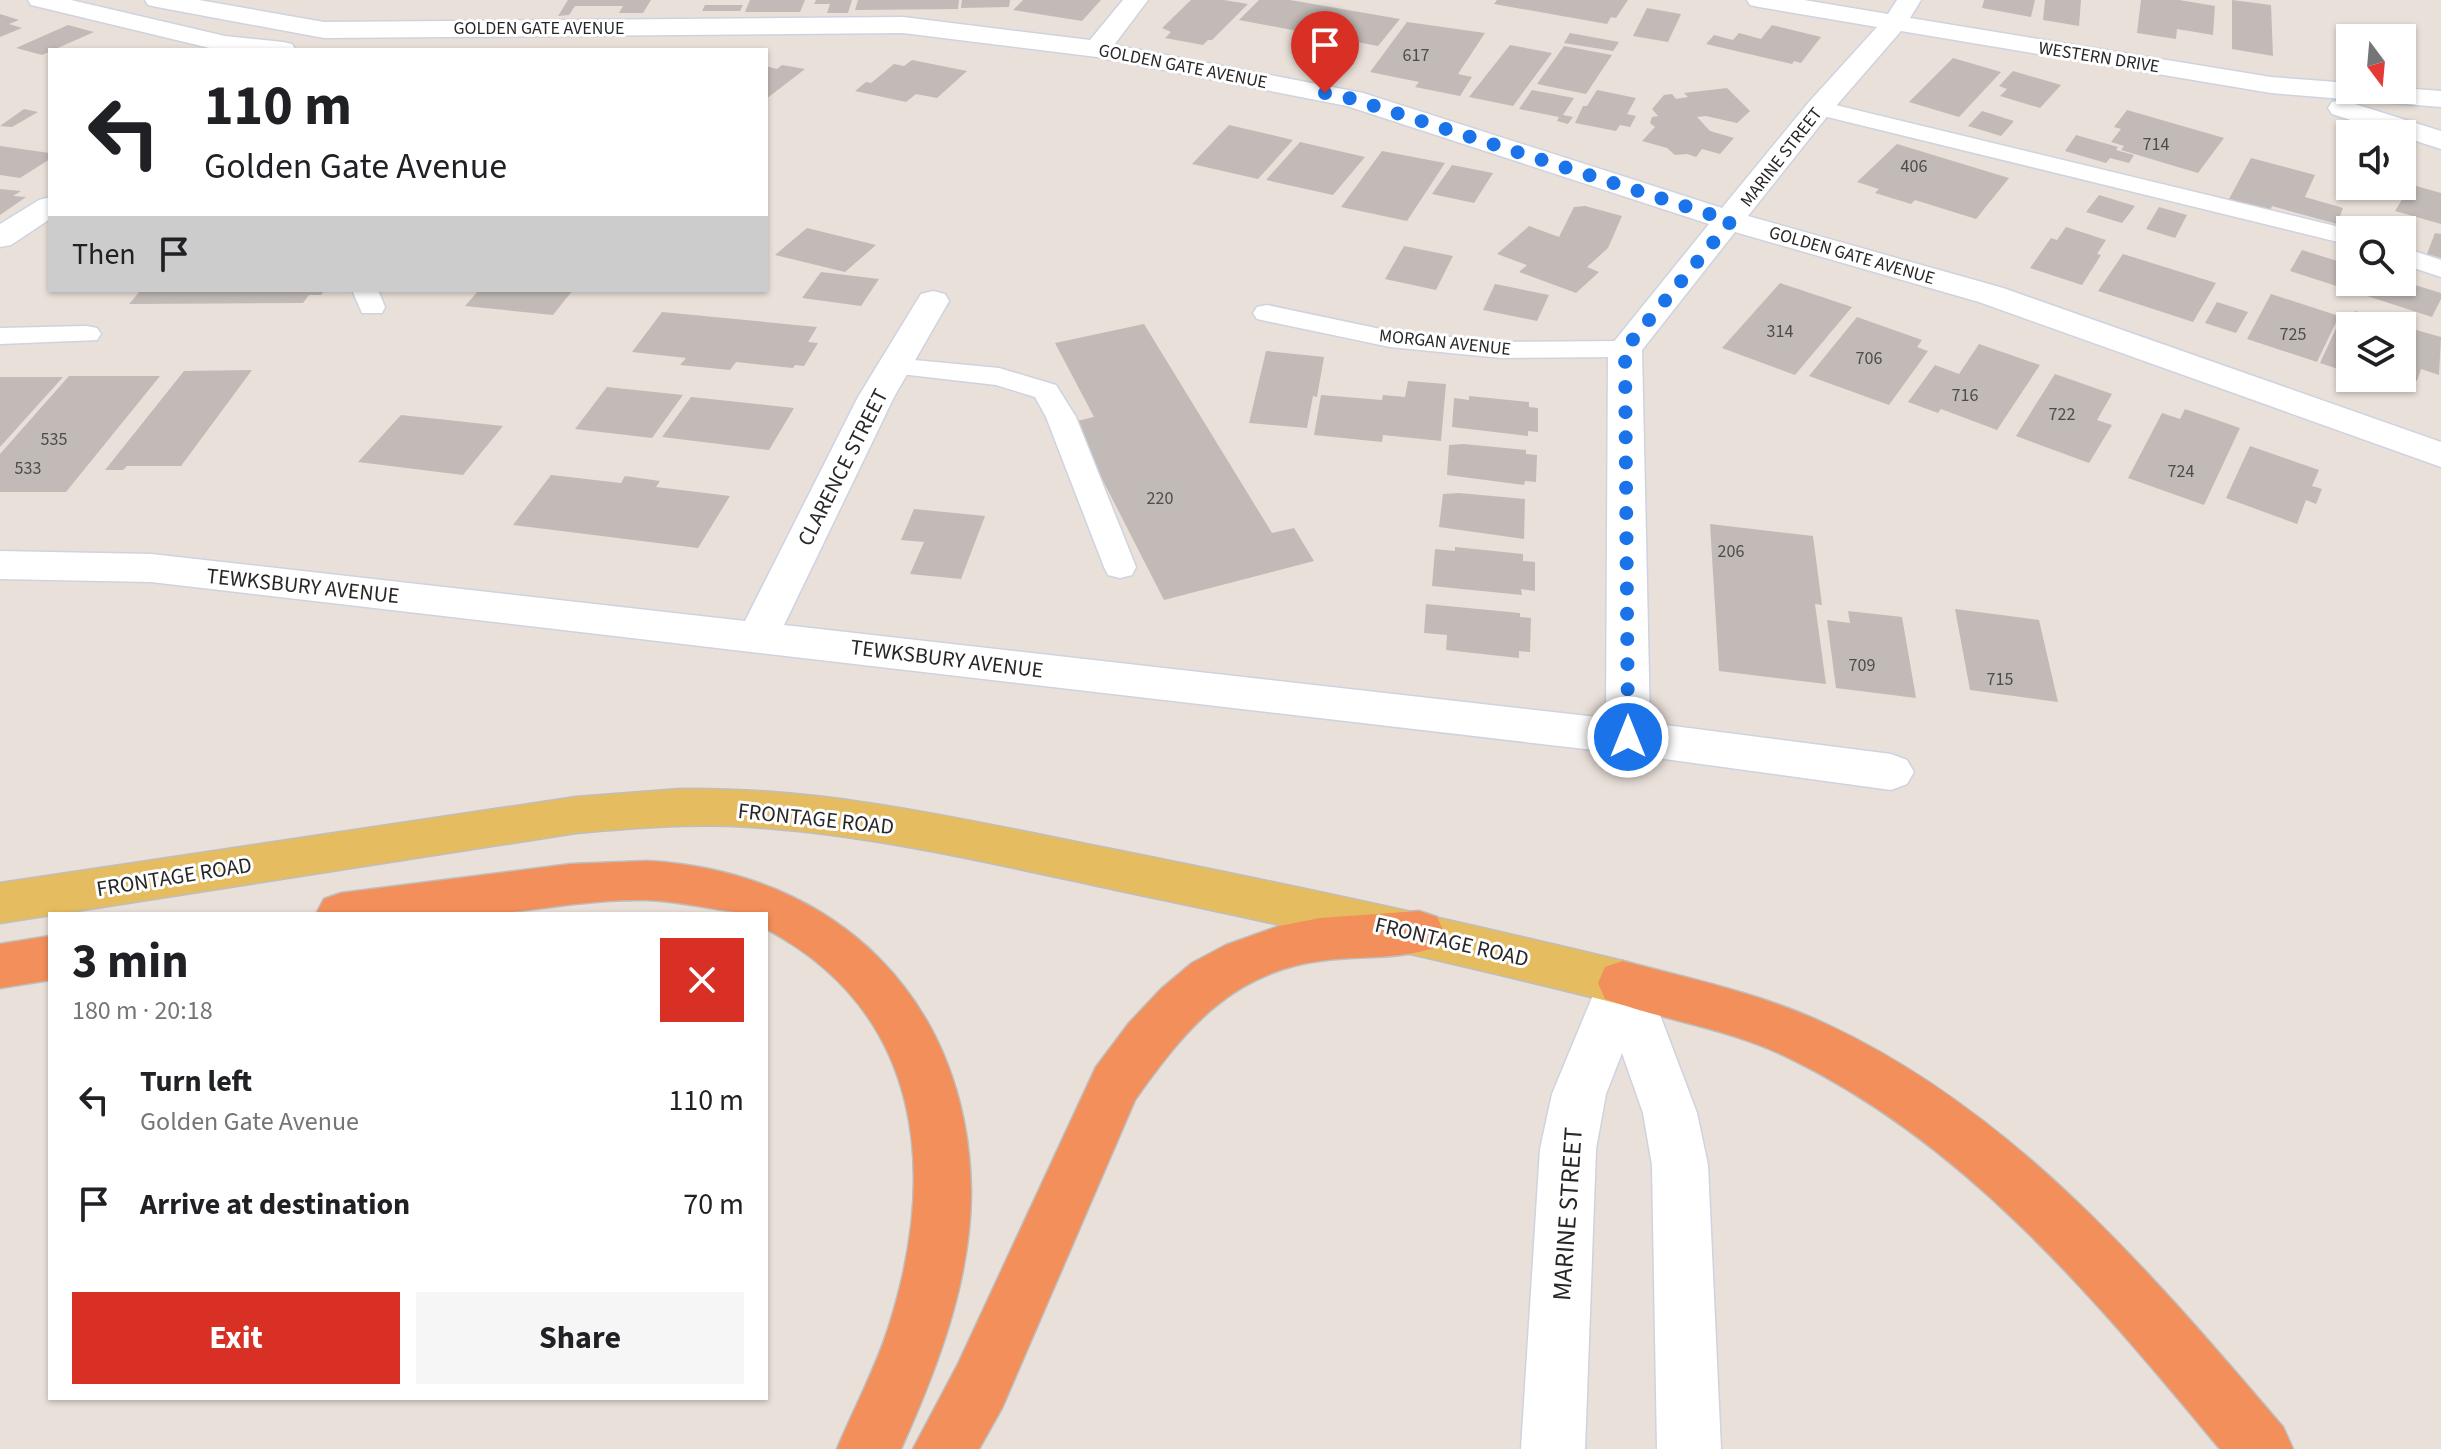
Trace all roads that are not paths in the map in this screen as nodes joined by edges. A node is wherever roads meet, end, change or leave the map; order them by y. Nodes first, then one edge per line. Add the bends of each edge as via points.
1 (40, 0) edge
2 (157, 0) edge
3 (1136, 0) edge
4 (1759, 0) edge
5 (461, 5) dead end
6 (345, 6) dead end
7 (1901, 12) edge
8 (360, 29) junction
9 (971, 33) junction
10 (308, 43) edge
11 (264, 48) edge
12 (600, 48) edge
13 (1097, 49) junction
14 (2271, 85) junction
15 (2441, 99) edge
16 (1819, 108) junction
17 (2441, 140) edge
18 (48, 207) edge
19 (1731, 221) junction
20 (2336, 234) edge
21 (0, 238) edge
22 (2416, 260) edge
23 (2441, 269) edge
24 (933, 301) dead end
25 (1267, 313) dead end
26 (87, 334) dead end
27 (0, 336) edge
28 (1625, 349) junction
29 (893, 366) junction
30 (2441, 455) edge
31 (0, 565) edge
32 (1120, 567) dead end
33 (758, 636) junction
34 (1628, 737) junction
35 (1891, 772) dead end
36 (0, 903) edge
37 (357, 912) edge
38 (1419, 932) junction
39 (48, 958) edge
40 (0, 966) edge
41 (1623, 983) junction
42 (869, 1449) edge
43 (945, 1449) edge
44 (1553, 1449) edge
45 (1689, 1449) edge
46 (2261, 1449) edge

1 - 11 street via 225,44
2 - 10 street, GOLDEN GATE AVENUE
3 - 13 street
4 - 7 street, WESTERN DRIVE
5 - 8 street via 391,16
6 - 10 street
7 - 14 street, WESTERN DRIVE
7 - 16 street, MARINE STREET
8 - 9 street, GOLDEN GATE AVENUE via 903,25
8 - 10 street, GOLDEN GATE AVENUE
9 - 12 street, GOLDEN GATE AVENUE via 901,44
9 - 13 street, GOLDEN GATE AVENUE
13 - 19 street, GOLDEN GATE AVENUE via 1353,99
14 - 15 street, WESTERN DRIVE
14 - 17 street
16 - 19 street, MARINE STREET
16 - 20 lane
18 - 21 street
19 - 28 street, MARINE STREET
19 - 30 street, GOLDEN GATE AVENUE via 1991,295
22 - 23 lane
24 - 29 street, CLARENCE STREET
25 - 28 lane, MORGAN AVENUE via 1406,341 1501,350
26 - 27 lane
28 - 34 street
29 - 32 lane via 999,377 1046,391
29 - 33 street, CLARENCE STREET
31 - 33 street, TEWKSBURY AVENUE via 151,568
33 - 34 street, TEWKSBURY AVENUE
34 - 35 street, TEWKSBURY AVENUE
36 - 38 main road, FRONTAGE ROAD via 576,815 696,807 883,824
37 - 42 highway via 574,884 697,885 770,908 822,937 859,968 885,996 923,1062 942,1146 935,1268 897,1393
38 - 41 main road, FRONTAGE ROAD
38 - 43 highway via 1349,935 1260,951 1224,968 1146,1039 1115,1084 980,1386
39 - 40 highway
41 - 44 street, MARINE STREET via 1579,1094 1568,1149
41 - 45 street via 1670,1113 1680,1165
41 - 46 highway via 1809,1041 1939,1118 1989,1157 2080,1244

